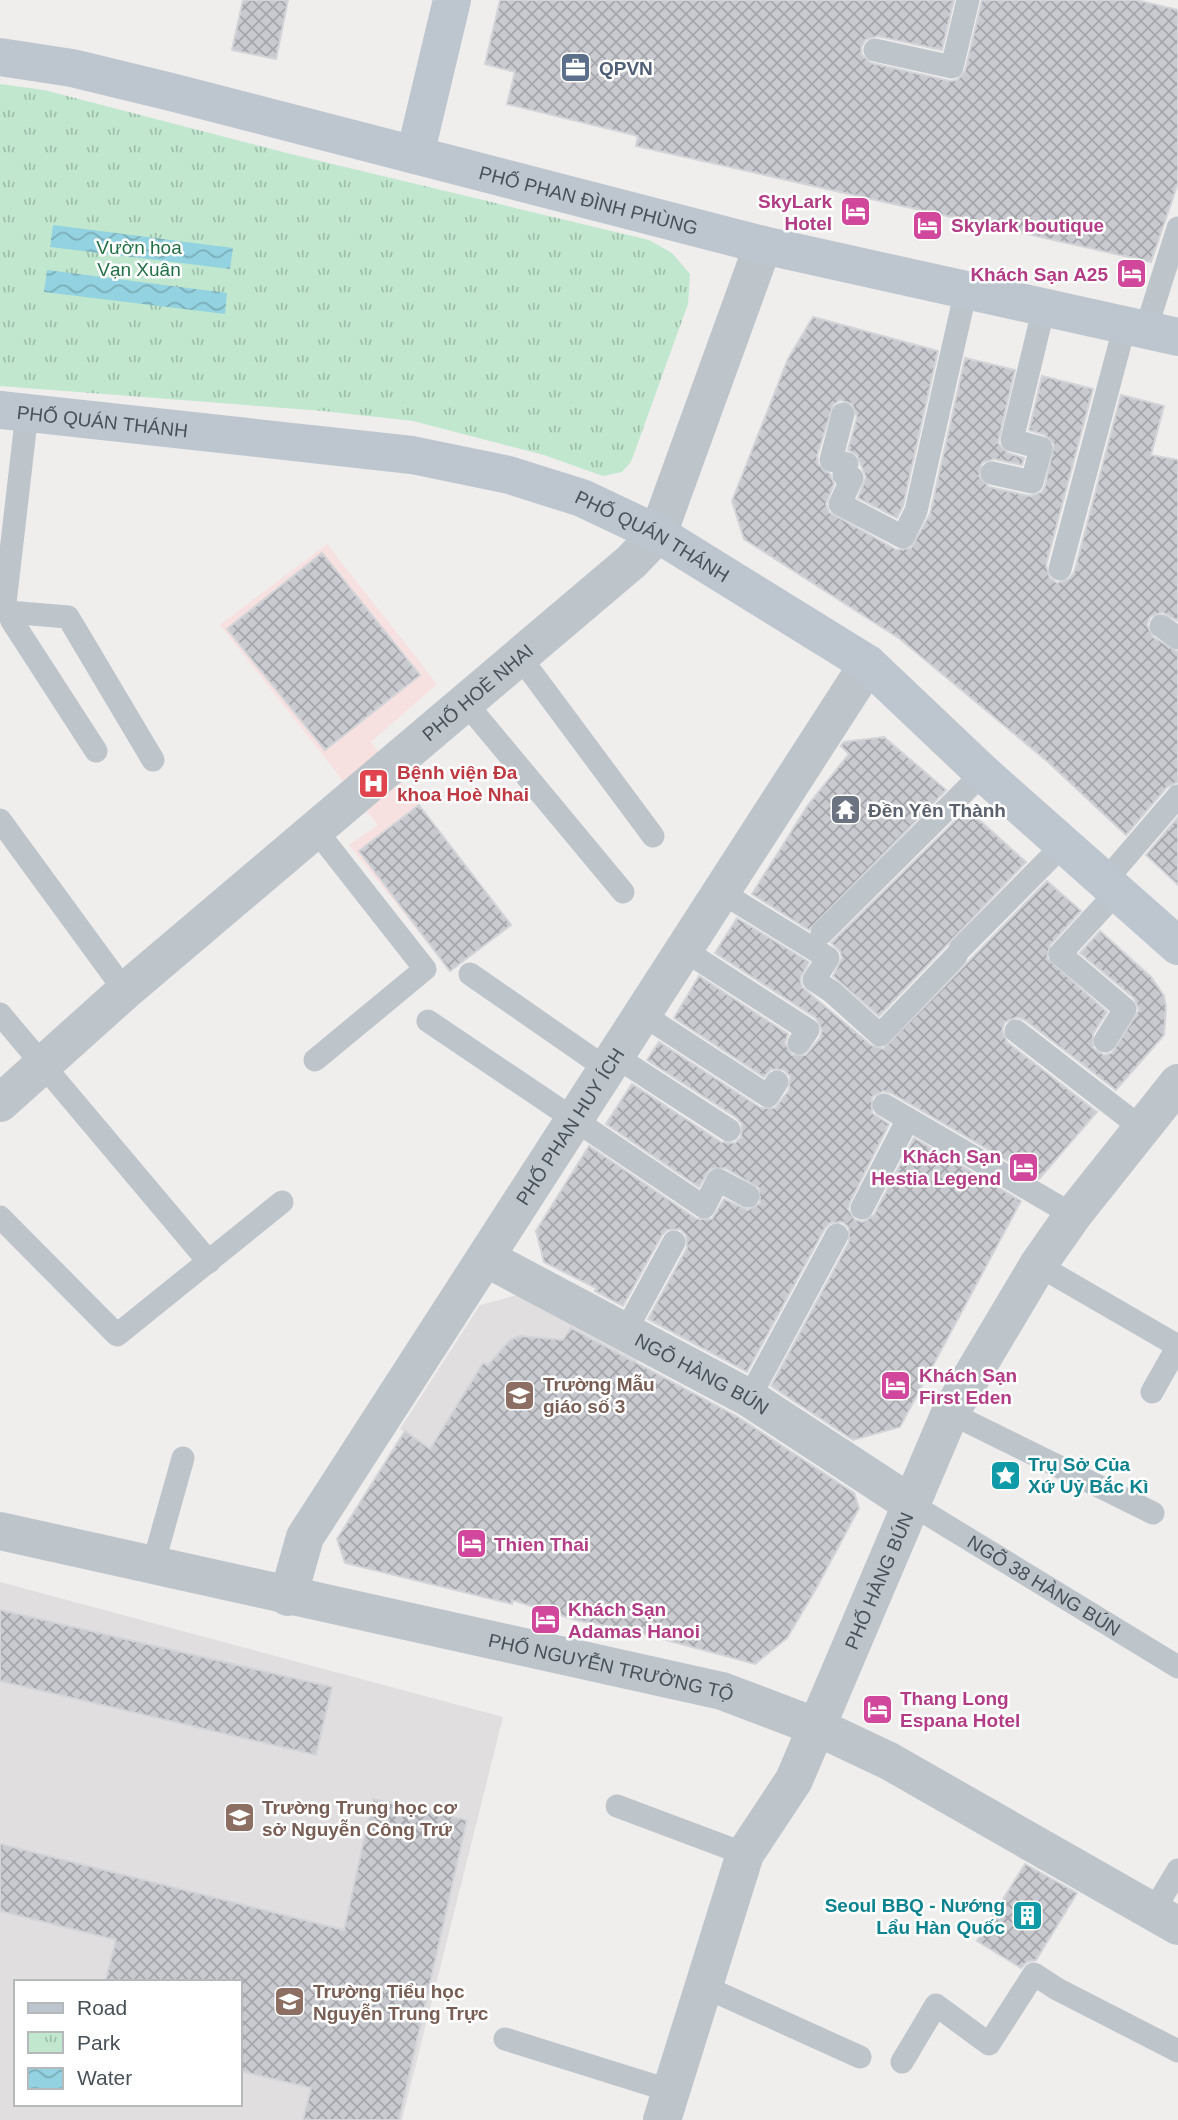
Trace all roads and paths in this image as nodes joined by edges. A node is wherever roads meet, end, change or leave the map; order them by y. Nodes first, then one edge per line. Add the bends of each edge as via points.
1 (452, 0) edge
2 (968, 0) edge
3 (875, 50) dead end
4 (0, 57) edge
5 (415, 155) junction
6 (1178, 228) edge
7 (763, 245) junction
8 (966, 290) junction
9 (1044, 307) junction
10 (1150, 330) edge
11 (14, 412) edge
12 (844, 414) dead end
13 (992, 472) dead end
14 (658, 534) junction
15 (1060, 569) dead end
16 (8, 612) junction
17 (520, 657) junction
18 (868, 664) junction
19 (465, 702) junction
20 (96, 751) dead end
21 (153, 760) dead end
22 (983, 773) junction
23 (1178, 796) edge
24 (0, 820) edge
25 (315, 829) junction
26 (653, 836) dead end
27 (1063, 845) junction
28 (1111, 887) junction
29 (623, 892) dead end
30 (721, 892) junction
31 (822, 933) dead end
32 (1178, 946) edge
33 (684, 950) junction
34 (470, 974) dead end
35 (125, 990) junction
36 (0, 1014) edge
37 (642, 1014) junction
38 (428, 1021) dead end
39 (1016, 1031) dead end
40 (1105, 1041) dead end
41 (799, 1043) dead end
42 (315, 1060) dead end
43 (611, 1063) junction
44 (43, 1065) junction
45 (777, 1082) dead end
46 (1178, 1083) edge
47 (0, 1103) edge
48 (884, 1105) dead end
49 (908, 1119) junction
50 (574, 1122) junction
51 (729, 1130) dead end
52 (1144, 1130) junction
53 (748, 1196) dead end
54 (282, 1202) dead end
55 (862, 1208) dead end
56 (1073, 1215) junction
57 (0, 1217) edge
58 (837, 1235) dead end
59 (674, 1242) dead end
60 (486, 1258) junction
61 (209, 1262) junction
62 (1038, 1265) junction
63 (625, 1332) junction
64 (1178, 1346) edge
65 (1152, 1392) dead end
66 (749, 1398) junction
67 (950, 1413) junction
68 (183, 1458) dead end
69 (911, 1504) junction
70 (1153, 1513) dead end
71 (0, 1531) edge
72 (153, 1565) junction
73 (288, 1597) junction
74 (1178, 1667) edge
75 (817, 1727) junction
76 (617, 1806) dead end
77 (745, 1854) junction
78 (1178, 1870) edge
79 (1166, 1918) edge
80 (705, 1987) junction
81 (506, 2039) dead end
82 (1178, 2051) edge
83 (860, 2057) dead end
84 (902, 2062) dead end
85 (666, 2106) edge

1 - 5 main road
2 - 3 lane via 952,67
4 - 5 main road, PHỐ PHAN ĐÌNH PHÙNG via 72,68
5 - 7 main road, PHỐ PHAN ĐÌNH PHÙNG
6 - 10 lane
7 - 8 main road, PHỐ PHAN ĐÌNH PHÙNG
7 - 14 street, PHỐ HOÈ NHAI
8 - 9 main road, PHỐ PHAN ĐÌNH PHÙNG
8 - 12 lane via 916,511 903,537 840,504 852,478 844,475 847,464 831,460
9 - 10 main road, PHỐ PHAN ĐÌNH PHÙNG
9 - 13 lane via 1013,440 1041,448 1032,482
10 - 15 lane
11 - 14 main road, PHỐ QUÁN THÁNH via 412,455 509,475 582,498
11 - 16 lane
14 - 17 street, PHỐ HOÈ NHAI
14 - 18 main road, PHỐ QUÁN THÁNH
16 - 20 lane
16 - 21 lane via 68,617
17 - 19 street, PHỐ HOÈ NHAI
17 - 26 lane
18 - 22 main road, PHỐ QUÁN THÁNH
18 - 30 street, PHỐ PHAN HUY ÍCH
19 - 25 street, PHỐ HOÈ NHAI
19 - 29 lane
22 - 27 main road, PHỐ QUÁN THÁNH
22 - 31 lane
23 - 28 lane
24 - 35 lane
25 - 35 street, PHỐ HOÈ NHAI
25 - 42 lane via 425,969
27 - 28 main road, PHỐ QUÁN THÁNH
27 - 30 lane via 880,1035 814,980 828,958
28 - 32 main road, PHỐ QUÁN THÁNH
28 - 40 lane via 1060,954 1125,1009
30 - 33 street, PHỐ PHAN HUY ÍCH
33 - 37 street, PHỐ PHAN HUY ÍCH
33 - 41 lane via 808,1030
34 - 43 lane
35 - 44 street, PHỐ HOÈ NHAI
36 - 44 lane
37 - 43 street, PHỐ PHAN HUY ÍCH
37 - 45 lane via 768,1096
38 - 50 lane
39 - 52 lane
43 - 50 street, PHỐ PHAN HUY ÍCH
43 - 51 lane
44 - 47 street, PHỐ HOÈ NHAI
44 - 61 lane
46 - 52 street, PHỐ HÀNG BÚN
48 - 49 lane
49 - 55 lane
49 - 56 lane
50 - 53 lane via 704,1208 718,1180
50 - 60 street, PHỐ PHAN HUY ÍCH
52 - 56 street, PHỐ HÀNG BÚN
54 - 61 lane
56 - 62 street, PHỐ HÀNG BÚN
57 - 61 lane via 117,1335
58 - 66 lane
59 - 63 lane
60 - 63 street, NGÕ HÀNG BÚN
60 - 73 street, PHỐ PHAN HUY ÍCH via 305,1537
62 - 64 lane
62 - 67 street, PHỐ HÀNG BÚN
63 - 66 street, NGÕ HÀNG BÚN
64 - 65 lane
66 - 69 street, NGÕ HÀNG BÚN
67 - 69 street, PHỐ HÀNG BÚN
67 - 70 lane
68 - 72 lane
69 - 74 lane, NGÕ 38 HÀNG BÚN
69 - 75 street, PHỐ HÀNG BÚN
71 - 72 street, PHỐ NGUYỄN TRƯỜNG TỘ
72 - 73 street, PHỐ NGUYỄN TRƯỜNG TỘ
73 - 75 street, PHỐ NGUYỄN TRƯỜNG TỘ via 722,1691
75 - 77 street, PHỐ HÀNG BÚN via 794,1780
75 - 79 street, PHỐ NGUYỄN TRƯỜNG TỘ via 889,1761
76 - 77 lane
77 - 80 street, PHỐ HÀNG BÚN
78 - 79 lane
80 - 83 lane
80 - 85 street, PHỐ HÀNG BÚN
81 - 85 lane
82 - 84 lane via 1034,1974 989,2044 936,2005

